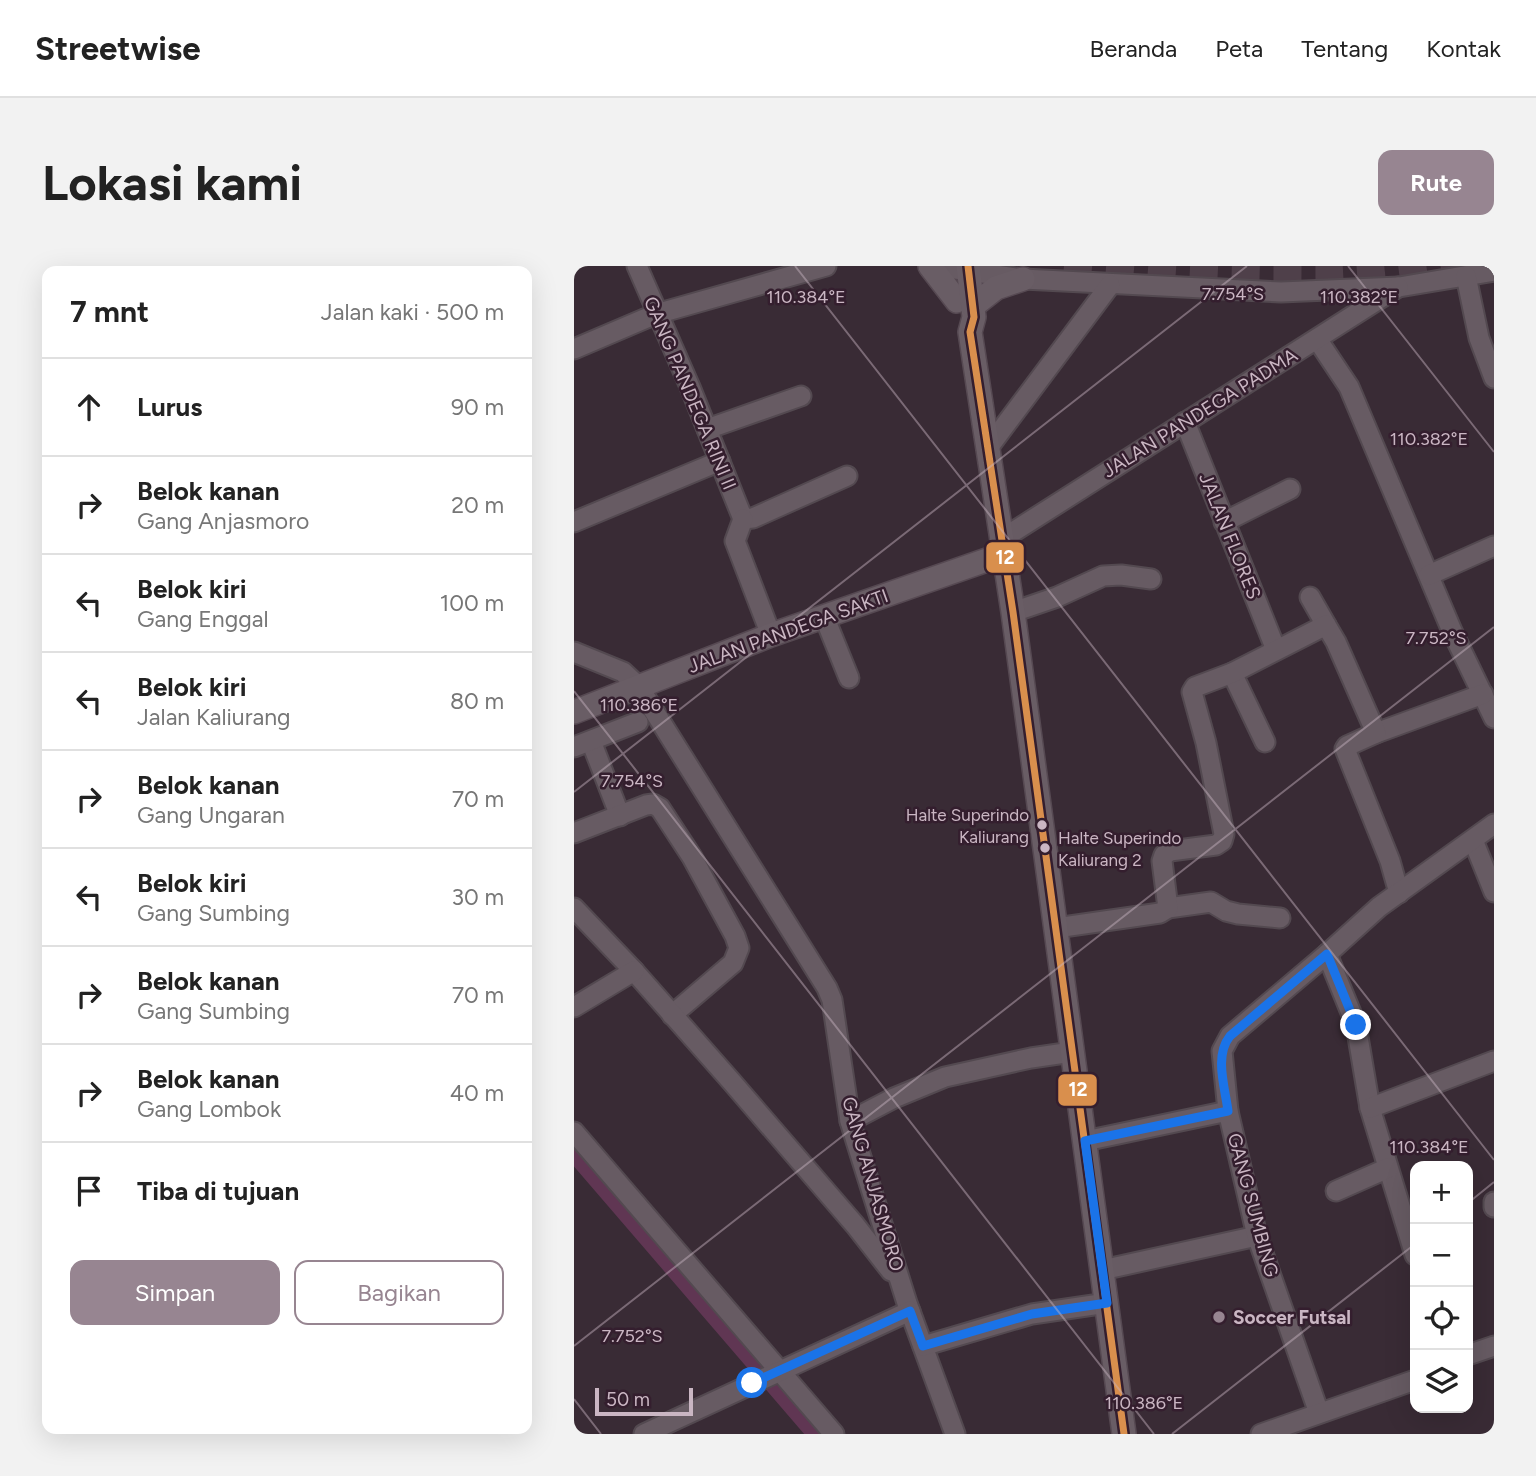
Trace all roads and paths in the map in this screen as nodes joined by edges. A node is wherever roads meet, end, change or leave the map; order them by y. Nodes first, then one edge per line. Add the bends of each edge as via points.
1 (637, 266) edge
2 (826, 266) edge
3 (951, 267) edge
4 (1494, 271) edge
5 (1466, 276) junction
6 (1023, 279) junction
7 (1110, 285) junction
8 (1399, 287) junction
9 (965, 303) junction
10 (656, 314) junction
11 (1317, 339) junction
12 (574, 349) edge
13 (1494, 378) edge
14 (801, 396) dead end
15 (1185, 422) junction
16 (707, 429) junction
17 (988, 448) junction
18 (720, 461) junction
19 (847, 476) dead end
20 (1290, 489) dead end
21 (743, 519) junction
22 (574, 522) edge
23 (1224, 522) junction
24 (1003, 547) junction
25 (1494, 547) edge
26 (1429, 575) junction
27 (1151, 579) dead end
28 (1310, 597) dead end
29 (1013, 612) junction
30 (824, 616) junction
31 (1326, 625) junction
32 (771, 635) junction
33 (1276, 650) junction
34 (574, 652) edge
35 (1232, 673) junction
36 (849, 678) dead end
37 (639, 687) junction
38 (1483, 694) junction
39 (574, 712) edge
40 (1494, 718) edge
41 (638, 722) dead end
42 (1376, 733) junction
43 (1265, 742) dead end
44 (582, 744) edge
45 (620, 816) junction
46 (1494, 824) edge
47 (574, 833) edge
48 (1473, 840) junction
49 (1494, 892) edge
50 (1399, 893) junction
51 (574, 908) edge
52 (1168, 908) junction
53 (1279, 919) dead end
54 (1056, 928) junction
55 (1327, 954) junction
56 (634, 971) junction
57 (574, 1007) edge
58 (672, 1015) junction
59 (1073, 1052) junction
60 (1494, 1061) edge
61 (1370, 1108) junction
62 (1228, 1111) junction
63 (850, 1121) junction
64 (574, 1132) edge
65 (1085, 1141) junction
66 (1388, 1168) junction
67 (1336, 1191) dead end
68 (1258, 1236) junction
69 (1410, 1239) edge
70 (1102, 1270) junction
71 (904, 1292) junction
72 (1107, 1303) junction
73 (910, 1311) junction
74 (923, 1346) junction
75 (1494, 1346) edge
76 (1473, 1353) edge
77 (778, 1371) junction
78 (1410, 1382) edge
79 (1319, 1413) junction
80 (1283, 1431) edge
81 (644, 1434) edge
82 (834, 1434) edge
83 (955, 1434) edge
84 (1125, 1434) edge
85 (1261, 1434) edge

1 - 10 street, GANG PANDEGA RINI II
2 - 10 street
3 - 6 street
3 - 9 main road
3 - 9 main road
4 - 5 street
5 - 8 street
5 - 13 street via 1479,338
6 - 7 street
6 - 9 main road
7 - 8 street via 1281,292
7 - 17 street
8 - 11 street, JALAN PANDEGA PADMA
9 - 17 main road via 974,317 970,332
10 - 12 street
10 - 16 street, GANG PANDEGA RINI II
11 - 15 street, JALAN PANDEGA PADMA
11 - 26 street via 1349,387
14 - 16 street
15 - 23 street, JALAN FLORES
15 - 24 street, JALAN PANDEGA PADMA
16 - 18 street, GANG PANDEGA RINI II
17 - 24 main road
18 - 21 street, GANG PANDEGA RINI II
18 - 22 street
19 - 21 street
20 - 23 street
21 - 32 street, GANG PANDEGA RINI II via 735,541
23 - 33 street, JALAN FLORES
24 - 29 main road
24 - 30 main road, JALAN PANDEGA SAKTI
25 - 26 street
26 - 38 street
27 - 29 street via 1102,576
28 - 31 street
29 - 54 main road
30 - 32 main road, JALAN PANDEGA SAKTI
30 - 36 street
31 - 33 street
31 - 42 street
32 - 37 main road, JALAN PANDEGA SAKTI
33 - 35 street
34 - 37 street via 623,673
35 - 43 street
35 - 52 street via 1192,692 1224,834 1216,845 1164,855
37 - 39 main road, JALAN PANDEGA SAKTI
37 - 63 street, GANG ANJASMORO via 827,988
38 - 40 street
38 - 42 street
41 - 44 street
42 - 50 street via 1347,746 1346,755
44 - 45 street
45 - 47 street
45 - 58 street via 653,804 666,815 739,948 733,963
46 - 48 street
48 - 49 street
48 - 50 street
50 - 55 street
51 - 56 street
52 - 53 street via 1211,902 1226,911
52 - 54 street via 1160,913
54 - 59 main road
55 - 61 street via 1356,1025
55 - 62 street, GANG SUMBING via 1224,1043 1222,1069
56 - 57 street
56 - 58 street
58 - 71 street via 855,1225
59 - 63 street via 945,1077
59 - 65 main road
60 - 61 street
61 - 66 street
62 - 65 street
62 - 68 street, GANG SUMBING
63 - 71 street, GANG ANJASMORO
64 - 77 street
65 - 70 main road
66 - 67 street
66 - 69 street
68 - 70 street
68 - 79 street, GANG SUMBING
70 - 72 main road
71 - 73 street, GANG ANJASMORO
72 - 74 street via 1032,1314
72 - 84 main road
73 - 74 street, GANG ANJASMORO
73 - 77 street
74 - 83 street, GANG ANJASMORO
75 - 76 street
77 - 81 street
77 - 82 street
78 - 79 street
79 - 80 street
80 - 85 street

